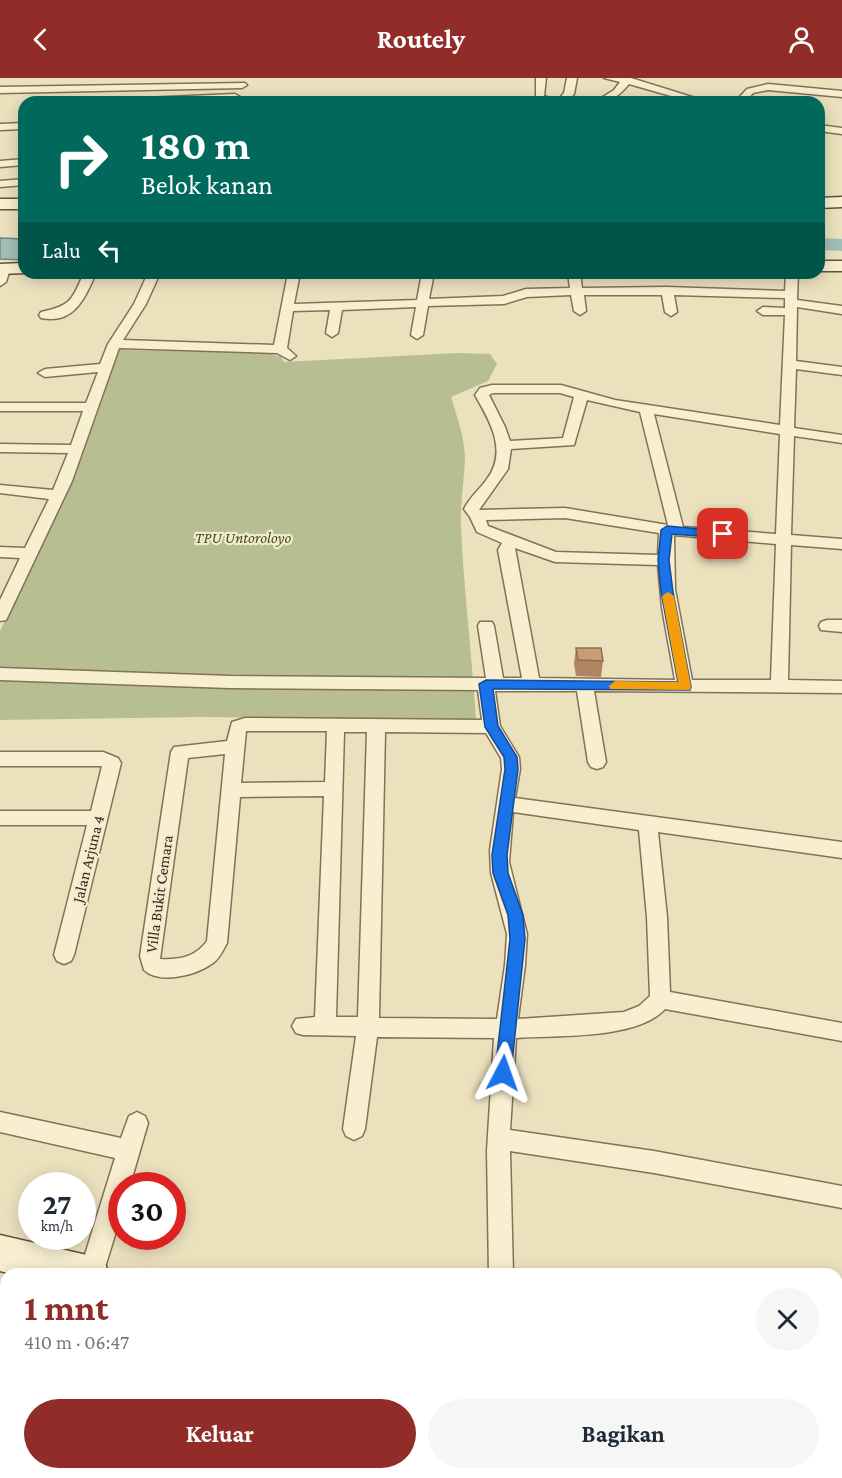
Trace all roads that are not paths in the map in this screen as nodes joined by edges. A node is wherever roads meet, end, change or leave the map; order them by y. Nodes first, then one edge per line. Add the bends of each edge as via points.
1 (541, 78) edge
2 (572, 78) edge
3 (609, 78) edge
4 (627, 79) edge
5 (242, 81) edge
6 (147, 83) edge
7 (794, 85) edge
8 (0, 90) edge
9 (842, 94) edge
10 (243, 96) edge
11 (539, 96) edge
12 (566, 96) edge
13 (610, 96) edge
14 (683, 96) edge
15 (746, 96) edge
16 (18, 126) edge
17 (0, 127) edge
18 (825, 129) edge
19 (842, 131) edge
20 (18, 162) edge
21 (0, 164) edge
22 (18, 183) edge
23 (0, 184) edge
24 (842, 202) edge
25 (825, 203) edge
26 (0, 204) edge
27 (18, 204) edge
28 (825, 266) edge
29 (842, 266) edge
30 (18, 269) edge
31 (1, 273) edge
32 (87, 279) edge
33 (151, 279) edge
34 (293, 279) edge
35 (427, 279) edge
36 (575, 279) edge
37 (792, 279) edge
38 (577, 291) junction
39 (667, 291) junction
40 (421, 302) junction
41 (792, 303) junction
42 (337, 306) junction
43 (288, 308) junction
44 (842, 309) edge
45 (580, 311) dead end
46 (763, 311) dead end
47 (671, 312) dead end
48 (45, 315) dead end
49 (229, 330) dead end
50 (332, 333) dead end
51 (417, 335) dead end
52 (114, 344) junction
53 (225, 346) junction
54 (791, 364) junction
55 (107, 367) junction
56 (842, 371) edge
57 (45, 373) dead end
58 (581, 396) junction
59 (0, 407) edge
60 (90, 407) junction
61 (646, 409) junction
62 (787, 431) junction
63 (842, 439) edge
64 (506, 445) junction
65 (0, 448) edge
66 (76, 449) junction
67 (0, 489) edge
68 (58, 495) junction
69 (477, 515) junction
70 (672, 530) junction
71 (783, 539) junction
72 (510, 541) junction
73 (842, 544) edge
74 (0, 552) edge
75 (31, 554) junction
76 (664, 560) junction
77 (1, 612) edge
78 (486, 626) dead end
79 (0, 674) edge
80 (491, 685) junction
81 (532, 685) junction
82 (585, 686) junction
83 (685, 687) junction
84 (842, 687) edge
85 (779, 688) junction
86 (336, 724) junction
87 (376, 725) junction
88 (491, 727) junction
89 (235, 747) junction
90 (0, 759) edge
91 (597, 762) dead end
92 (240, 789) dead end
93 (335, 789) junction
94 (506, 804) junction
95 (0, 818) edge
96 (98, 818) junction
97 (648, 823) junction
98 (842, 850) edge
99 (64, 955) dead end
100 (668, 1000) junction
101 (325, 1025) junction
102 (303, 1026) dead end
103 (368, 1027) junction
104 (506, 1029) junction
105 (842, 1032) edge
106 (0, 1122) edge
107 (137, 1123) dead end
108 (354, 1129) dead end
109 (498, 1139) junction
110 (128, 1150) junction
111 (842, 1197) edge
112 (0, 1252) edge
113 (62, 1268) edge
114 (79, 1268) edge
115 (501, 1268) edge

1 - 11 street
2 - 12 street
3 - 4 street
4 - 13 street
4 - 14 street
5 - 6 street
5 - 10 street
6 - 8 street
7 - 9 street
7 - 15 street via 752,90
16 - 17 street
18 - 19 street
20 - 21 street
22 - 23 street
24 - 25 street
26 - 27 street
28 - 29 street
30 - 31 street
32 - 48 street via 74,307
33 - 52 street
34 - 43 street
35 - 40 street
36 - 38 street
37 - 41 street
38 - 39 street
38 - 40 street via 526,293 504,300
38 - 45 street
39 - 41 street
39 - 47 street
40 - 42 street
40 - 51 street
41 - 44 street
41 - 46 street
41 - 54 street
42 - 43 street
42 - 50 street
43 - 53 street via 285,352
49 - 53 street
52 - 53 street
52 - 55 street
54 - 56 street
54 - 62 street
55 - 57 street
55 - 60 street
58 - 61 street
58 - 64 street via 569,442
58 - 64 street via 552,388 500,388 483,393
59 - 60 street
60 - 66 street
61 - 62 street
61 - 70 street
62 - 63 street
62 - 71 street
64 - 69 street via 500,472 471,507
65 - 66 street
66 - 68 street
67 - 68 street
68 - 75 street
69 - 70 street via 565,513
69 - 72 street via 482,529
70 - 71 street
70 - 76 street
71 - 73 street
71 - 85 street
72 - 76 street via 555,557
72 - 81 street via 506,550
74 - 75 street
75 - 77 street
76 - 83 street via 669,609
78 - 80 street
79 - 80 street
80 - 81 street
80 - 88 street
81 - 82 street
82 - 83 street
82 - 91 street
83 - 85 street
84 - 85 street
86 - 87 street
86 - 89 street, Villa Bukit Cemara via 242,725
86 - 93 street
87 - 88 street
87 - 103 street
88 - 94 street via 510,757
89 - 89 street, Villa Bukit Cemara via 185,750 179,755 150,956 154,967 180,967 197,962 213,952 217,943
90 - 96 street, Jalan Arjuna 4 via 103,759 112,763
92 - 93 street
93 - 101 street
94 - 97 street
94 - 104 street via 499,855 518,939
95 - 96 street
96 - 99 street, Jalan Arjuna 4
97 - 98 street
97 - 100 street
100 - 104 street via 632,1020
100 - 105 street
101 - 102 street
101 - 103 street
103 - 104 street
103 - 108 street
104 - 109 street
106 - 110 street
107 - 110 street
109 - 111 street
109 - 115 street
110 - 114 street
112 - 113 street

